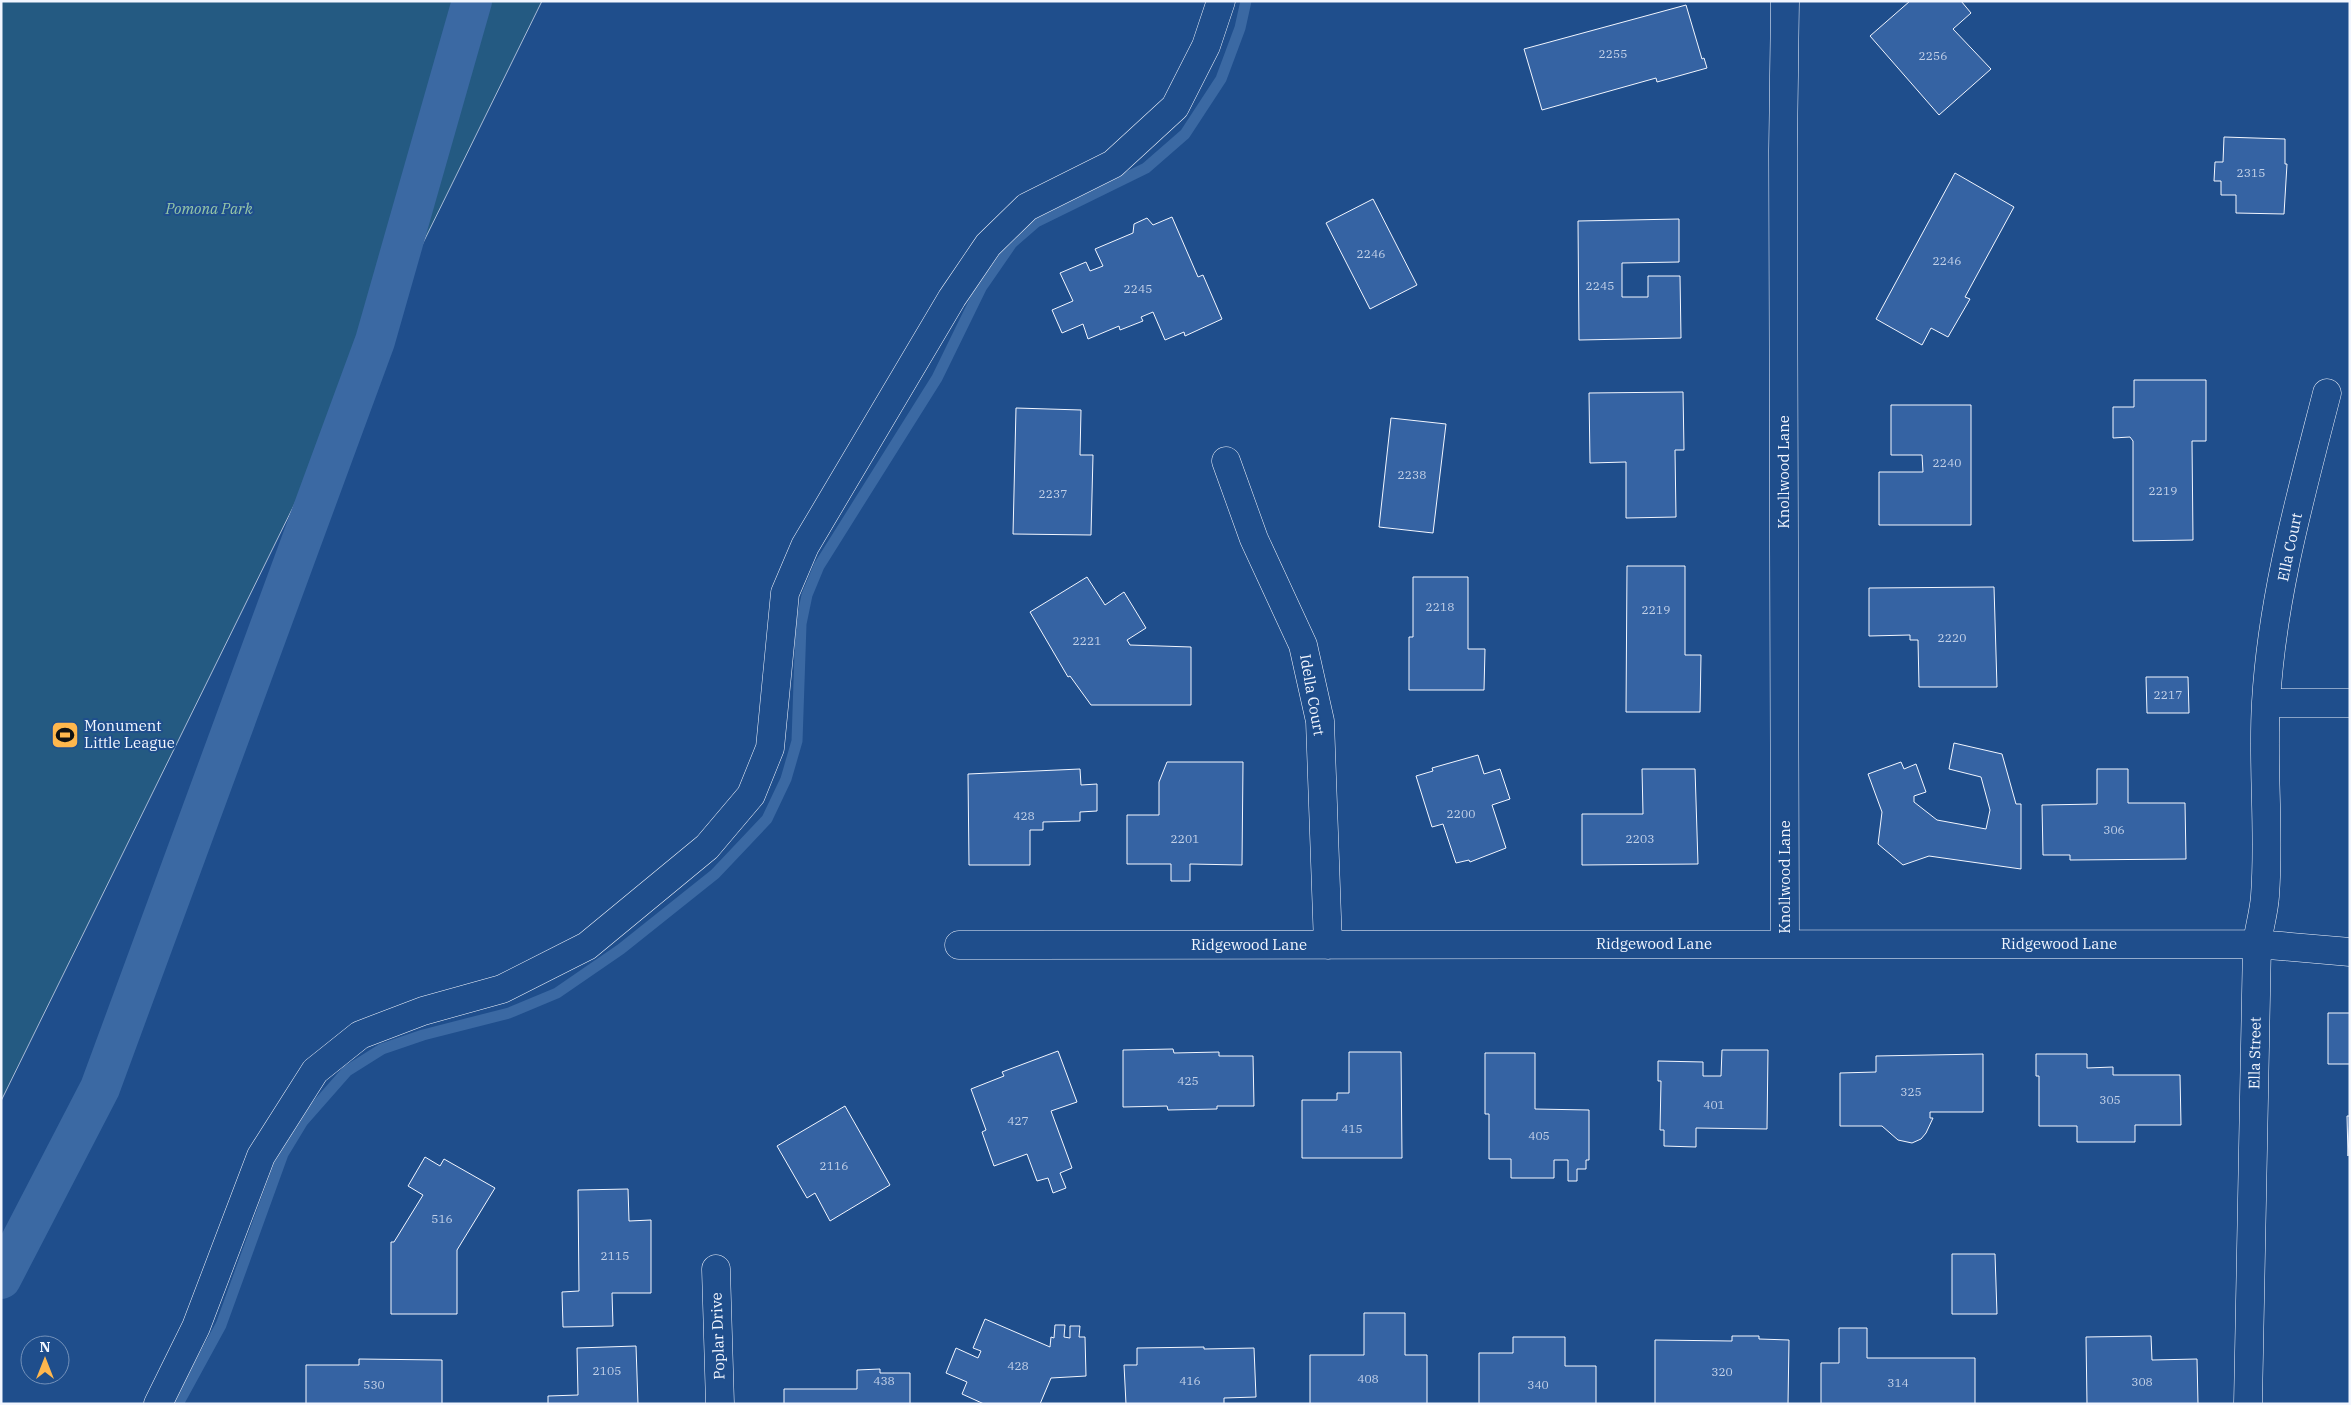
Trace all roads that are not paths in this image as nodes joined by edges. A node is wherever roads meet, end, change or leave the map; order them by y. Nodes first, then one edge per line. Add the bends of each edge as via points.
1 (1221, 1) edge
2 (1785, 1) edge
3 (2327, 393) dead end
4 (1226, 461) dead end
5 (2266, 703) junction
6 (2350, 703) edge
7 (1785, 943) junction
8 (2257, 944) junction
9 (959, 945) dead end
10 (1328, 945) junction
11 (2350, 952) edge
12 (716, 1269) dead end
13 (158, 1404) edge
14 (720, 1404) edge
15 (2248, 1404) edge

1 - 13 street via 1206,46 1175,107 1113,164 1027,207 988,245 952,298 810,538 785,593 770,748 751,795 707,847 587,946 502,989 423,1011 360,1035 315,1071 261,1156 196,1327
2 - 7 street, Knollwood Lane
3 - 5 street, Ella Court via 2283,582 2270,649
4 - 10 street, Idella Court via 1254,539 1303,645 1320,721
5 - 6 street
5 - 8 street, Ella Street via 2265,896
7 - 8 street, Ridgewood Lane
7 - 10 street, Ridgewood Lane
8 - 11 street, Ridgewood Lane
8 - 15 street, Ella Street
9 - 10 street, Ridgewood Lane
12 - 14 street, Poplar Drive

